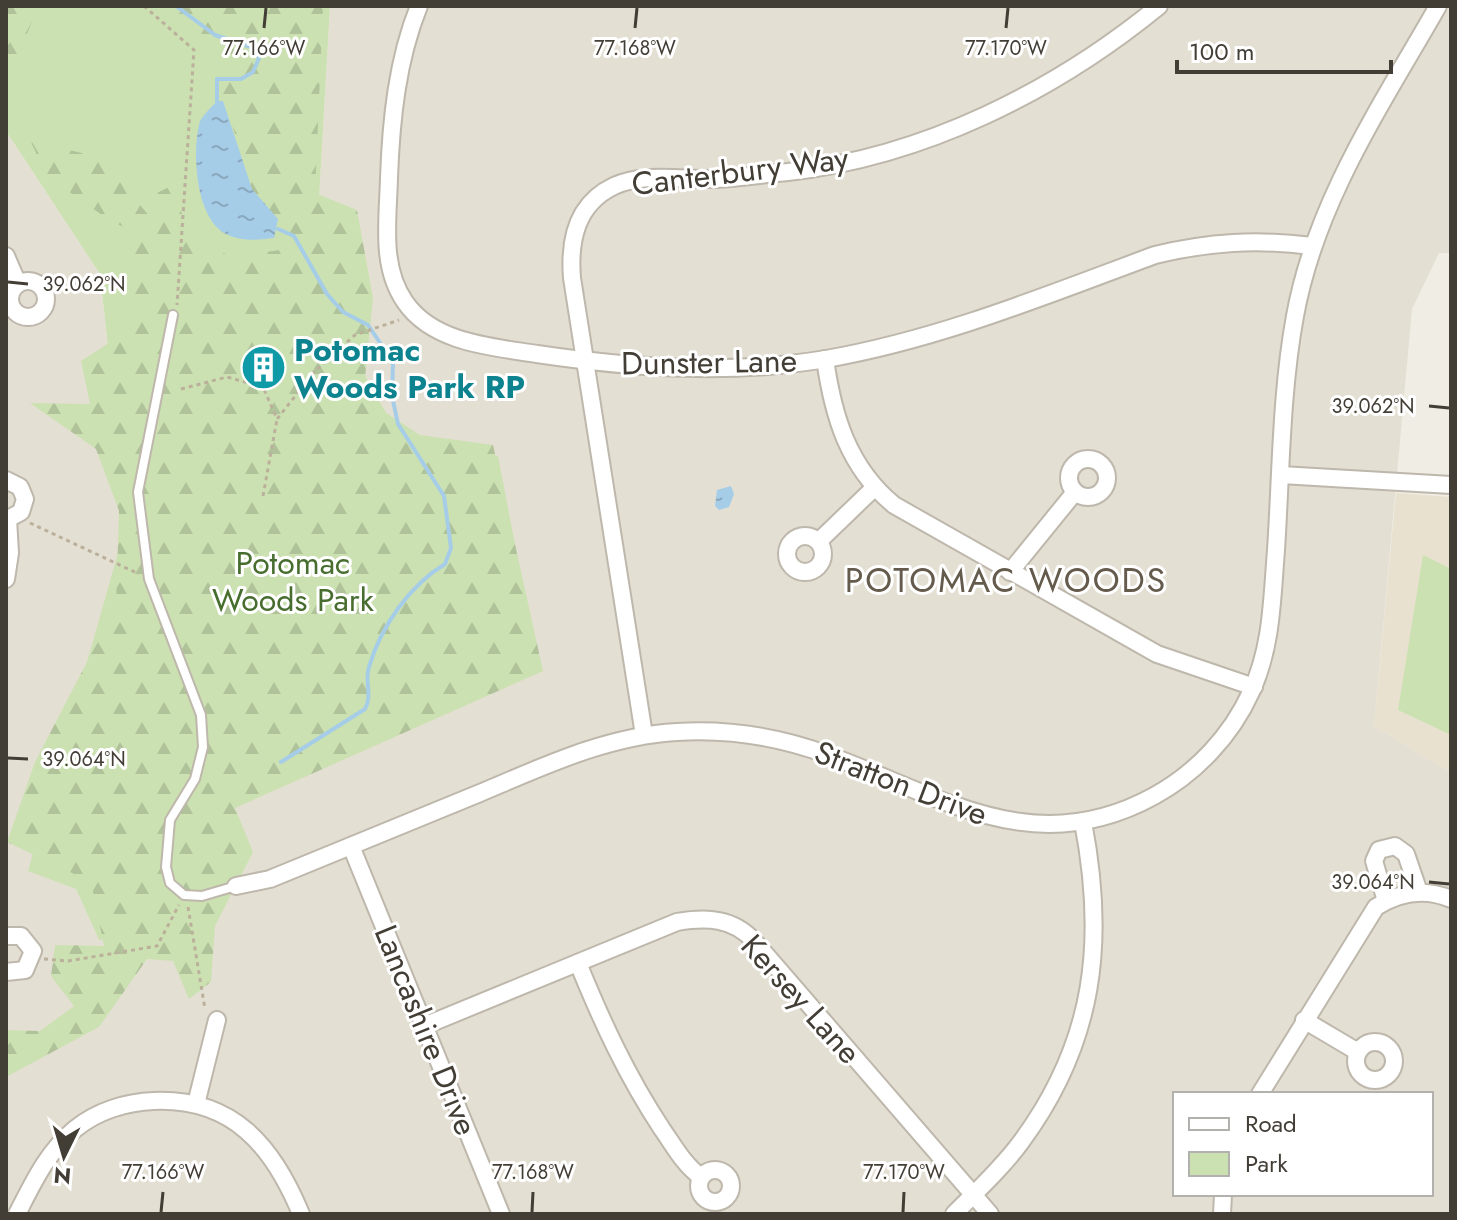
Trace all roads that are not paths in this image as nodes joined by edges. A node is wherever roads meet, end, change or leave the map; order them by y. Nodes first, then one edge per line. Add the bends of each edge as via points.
1 (419, 6) edge
2 (1159, 6) edge
3 (1439, 10) edge
4 (1312, 246) junction
5 (6, 256) edge
6 (18, 284) dead end
7 (175, 314) road end
8 (825, 359) junction
9 (586, 361) junction
10 (1281, 475) junction
11 (6, 480) edge
12 (1451, 485) edge
13 (874, 488) junction
14 (1075, 492) dead end
15 (10, 518) edge
16 (819, 541) dead end
17 (1010, 572) junction
18 (6, 579) edge
19 (1254, 687) junction
20 (644, 735) junction
21 (1083, 822) junction
22 (351, 846) junction
23 (236, 886) joint
24 (1419, 892) junction
25 (1451, 899) edge
26 (1386, 901) junction
27 (6, 936) edge
28 (578, 963) junction
29 (6, 972) edge
30 (217, 1020) road end
31 (1304, 1020) junction
32 (424, 1026) junction
33 (1358, 1052) dead end
34 (1261, 1092) edge
35 (196, 1104) junction
36 (701, 1177) dead end
37 (972, 1195) junction
38 (17, 1214) edge
39 (301, 1214) edge
40 (501, 1214) edge
41 (954, 1214) edge
42 (990, 1214) edge

1 - 9 street, Dunster Lane via 392,124 387,240 397,288 416,315 457,338
2 - 9 street, Canterbury Way via 1106,48 1038,88 970,122 897,147 793,171 632,180 602,193 578,222 570,253
3 - 4 street, Stratton Drive via 1351,156
4 - 8 street, Dunster Lane via 1228,241 1184,248 975,322
4 - 10 street, Stratton Drive via 1293,331
5 - 6 street
7 - 23 lane via 138,492 149,579 201,715 203,747 195,779 170,820 166,867 170,883 184,895 202,896
8 - 9 street, Dunster Lane via 703,368
8 - 13 street via 839,428
9 - 20 street, Canterbury Way
10 - 12 street
10 - 19 street, Stratton Drive via 1268,638
11 - 15 street via 24,493 24,506
13 - 16 street
13 - 17 street via 918,520
14 - 17 street
15 - 18 street
17 - 19 street via 1157,654
19 - 21 street, Stratton Drive via 1223,738 1179,781 1133,807
20 - 21 street, Stratton Drive via 707,731 775,739 830,755 982,817 1036,825
20 - 22 street, Stratton Drive via 572,755
21 - 37 street via 1096,932 1080,1031 1039,1116
22 - 23 street, Stratton Drive via 270,879
22 - 32 street, Lancashire Drive
24 - 25 street
24 - 26 street
24 - 26 street via 1406,854 1395,846 1379,850 1374,861
26 - 31 street via 1359,929
27 - 29 street via 27,939 33,958 25,970
28 - 32 street, Kersey Lane
28 - 36 street via 633,1085 688,1167
28 - 37 street, Kersey Lane via 677,922 704,918 735,926 754,941
30 - 35 street
31 - 33 street
31 - 34 street
32 - 40 street, Lancashire Drive
35 - 38 street via 146,1101 89,1119 51,1154
35 - 39 street via 223,1115 258,1141 282,1171
37 - 41 street
37 - 42 street, Kersey Lane

